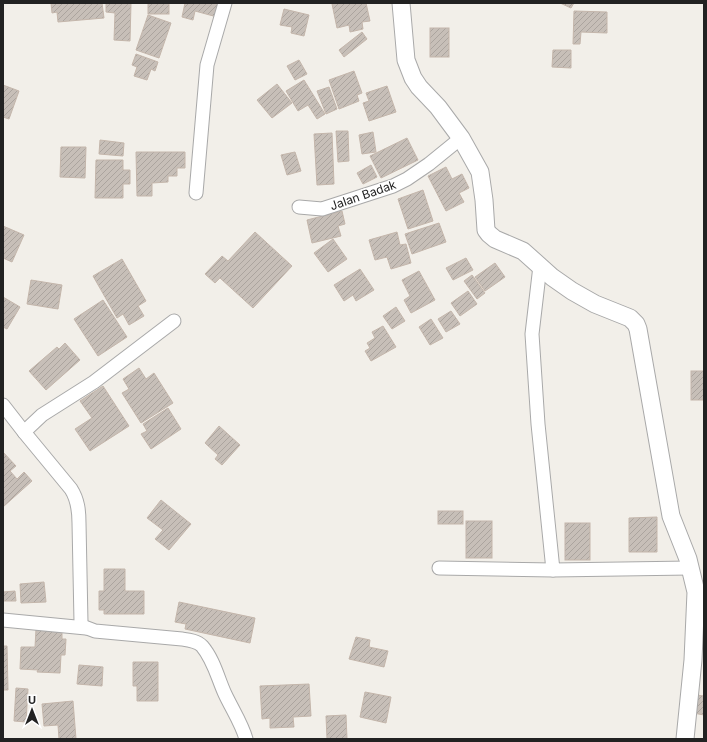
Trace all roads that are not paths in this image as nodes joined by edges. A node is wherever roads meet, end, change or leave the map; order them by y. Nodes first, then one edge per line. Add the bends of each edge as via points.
1 (225, 3) edge
2 (401, 3) edge
3 (461, 138) junction
4 (196, 193) dead end
5 (299, 207) dead end
6 (540, 266) junction
7 (174, 321) dead end
8 (3, 405) edge
9 (24, 432) junction
10 (439, 568) dead end
11 (690, 568) junction
12 (553, 570) junction
13 (3, 620) edge
14 (86, 628) junction
15 (699, 661) edge
16 (246, 739) edge
17 (685, 739) edge

1 - 4 street via 206,65
2 - 3 street via 406,60 413,78
3 - 5 street, Jalan Badak via 429,164 393,186 322,209
3 - 6 street via 480,172 486,230 495,239 523,251
6 - 11 street via 572,292 627,316 636,324 671,516
6 - 12 street via 532,334 538,424
7 - 9 street via 94,382 42,415
8 - 9 street
9 - 14 street via 72,489 75,496 80,523 81,622
10 - 12 street
11 - 12 street
11 - 15 street via 696,592
13 - 14 street
14 - 16 street via 198,643 212,662
15 - 17 street

